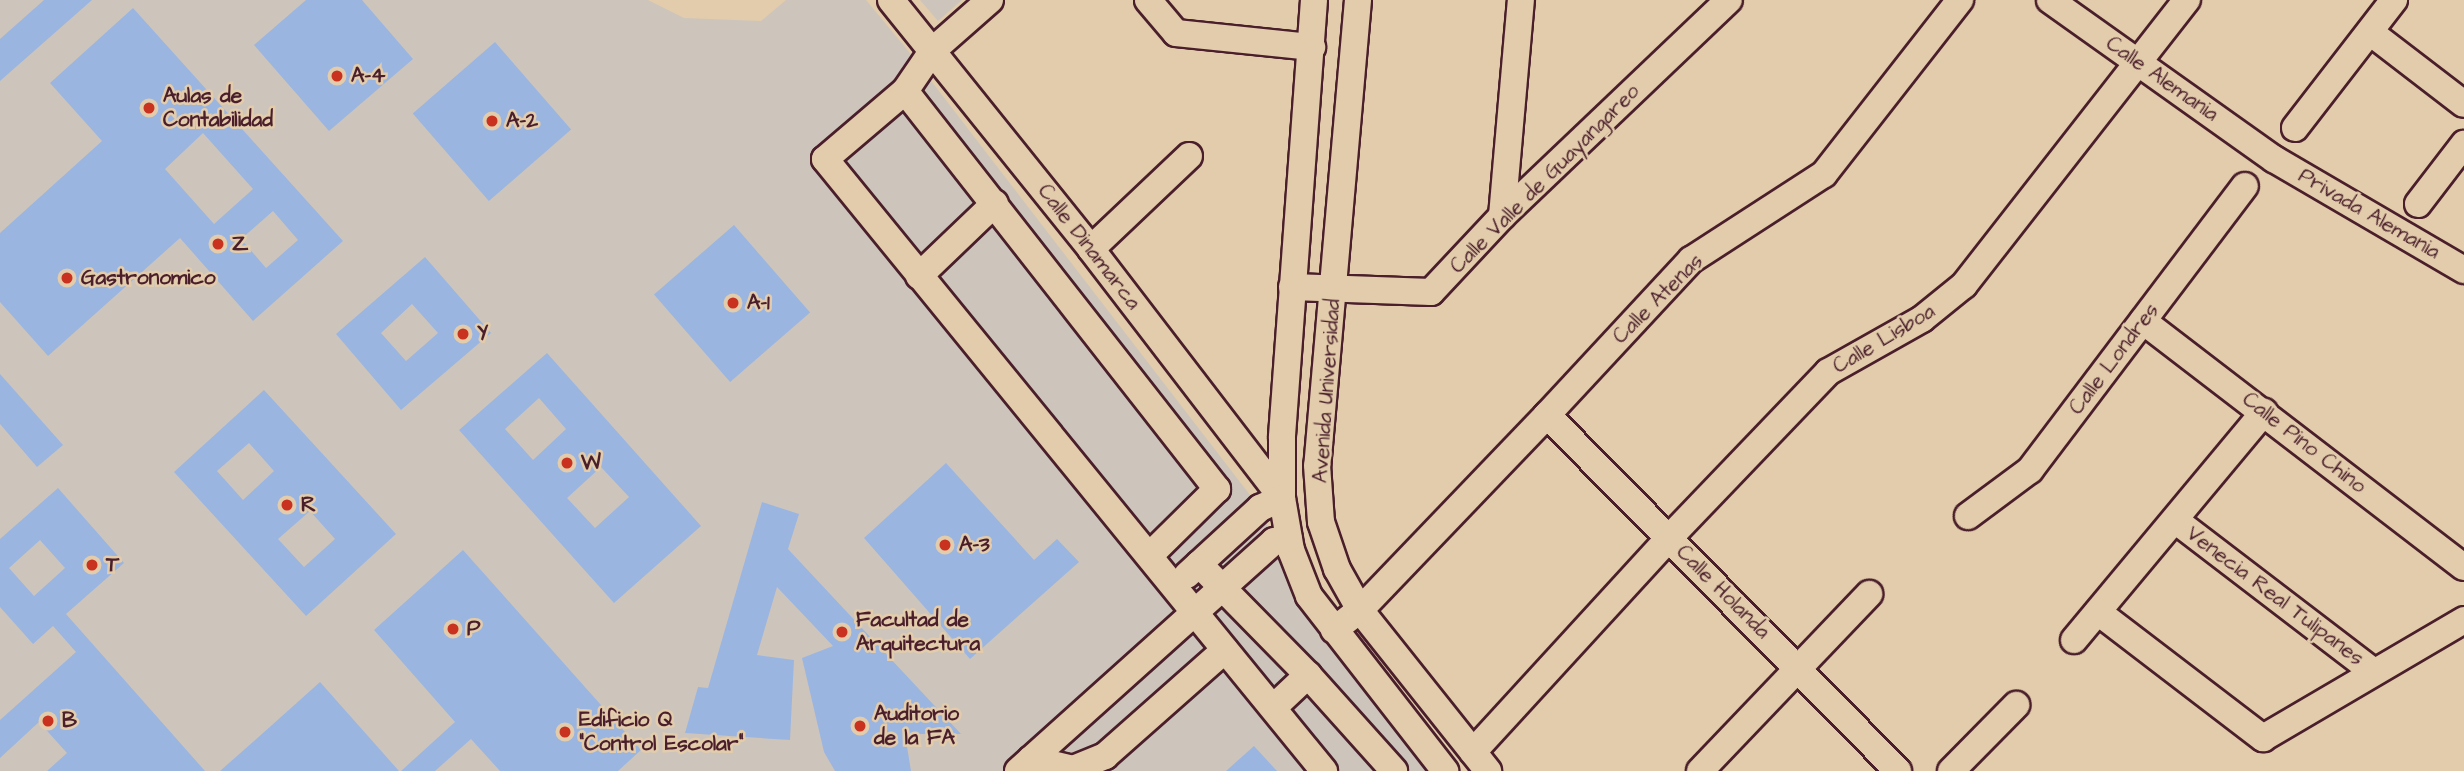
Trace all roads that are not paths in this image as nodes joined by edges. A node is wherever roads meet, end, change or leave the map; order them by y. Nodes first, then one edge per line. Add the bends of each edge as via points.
1 (891, 0) edge
2 (990, 0) edge
3 (1148, 0) edge
4 (1314, 0) edge
5 (1358, 0) edge
6 (1521, 0) edge
7 (1729, 0) edge
8 (1960, 0) edge
9 (2050, 0) edge
10 (2187, 0) edge
11 (2395, 0) edge
12 (2370, 32) junction
13 (1312, 47) junction
14 (933, 50) junction
15 (2139, 62) junction
16 (905, 91) junction
17 (2464, 104) edge
18 (2295, 128) dead end
19 (2464, 144) edge
20 (1189, 156) dead end
21 (2274, 159) joint
22 (2245, 186) dead end
23 (995, 203) junction
24 (2418, 204) dead end
25 (1502, 216) junction
26 (1091, 249) junction
27 (2464, 270) edge
28 (919, 276) junction
29 (1292, 287) junction
30 (1335, 290) junction
31 (2143, 321) junction
32 (2264, 412) junction
33 (1547, 415) junction
34 (1282, 498) junction
35 (1968, 516) dead end
36 (2175, 520) junction
37 (1289, 538) junction
38 (1669, 538) junction
39 (1149, 556) junction
40 (1199, 564) junction
41 (2464, 567) edge
42 (1173, 589) junction
43 (1223, 589) junction
44 (1869, 594) dead end
45 (1360, 610) junction
46 (1192, 612) junction
47 (2098, 612) junction
48 (2464, 620) edge
49 (1334, 630) junction
50 (2074, 640) dead end
51 (1225, 650) junction
52 (1798, 668) junction
53 (2375, 672) junction
54 (1308, 675) junction
55 (2016, 705) dead end
56 (1274, 707) junction
57 (1481, 762) edge
58 (1025, 765) edge
59 (1324, 771) edge
60 (1394, 771) edge
61 (1445, 771) edge
62 (1700, 771) edge
63 (1898, 771) edge
64 (1951, 771) edge

1 - 14 street, Calle Dinamarca
2 - 14 street
3 - 13 street via 1175,33
4 - 13 street, Avenida Universidad
5 - 30 street, Avenida Universidad
6 - 25 street
7 - 25 street, Calle Valle de Guayangareo
8 - 33 street, Calle Atenas via 1824,174 1691,260
9 - 15 street, Calle Alemania
10 - 15 street, Calle Lisboa
11 - 12 street
12 - 17 street
12 - 18 street
13 - 29 street, Avenida Universidad
14 - 16 street
14 - 26 street, Calle Dinamarca
15 - 21 street, Calle Alemania
15 - 38 street, Calle Lisboa via 1964,285 1922,320 1828,372
16 - 23 street
16 - 28 street via 825,159
19 - 24 street
20 - 26 street
21 - 27 street, Privada Alemania
22 - 31 street, Calle Londres
23 - 28 street
23 - 39 street via 1217,489
25 - 30 street, Calle Valle de Guayangareo via 1431,292
26 - 34 street, Calle Dinamarca
28 - 39 street
29 - 30 street, Calle Valle de Guayangareo
29 - 34 street, Avenida Universidad
30 - 45 street, Avenida Universidad via 1317,465 1321,522 1337,569
31 - 32 street, Calle Pino Chino
31 - 35 street, Calle Londres via 2030,470
32 - 36 street, Venecia Real Tulipanes
32 - 41 street, Calle Pino Chino
33 - 38 street, Calle Holanda
33 - 45 street, Calle Atenas
34 - 37 street, Avenida Universidad
34 - 40 street via 1260,508
36 - 47 street, Venecia Real Tulipanes
36 - 53 street, Venecia Real Tulipanes
37 - 43 street via 1274,541
37 - 49 street, Avenida Universidad via 1309,596
38 - 52 street, Calle Holanda
38 - 57 street, Calle Lisboa
39 - 42 street
40 - 42 street
40 - 43 street
42 - 46 street
43 - 46 street
43 - 54 street
44 - 52 street
45 - 49 street, Calle Atenas
45 - 57 street, Avenida Universidad
46 - 51 street
46 - 58 street
47 - 50 street, Venecia Real Tulipanes
47 - 53 street, Venecia Real Tulipanes via 2263,738
48 - 53 street, Venecia Real Tulipanes
49 - 61 street, Avenida Universidad
51 - 56 street
51 - 58 street via 1105,756 1073,769
52 - 62 street
52 - 63 street, Calle Holanda
54 - 56 street
54 - 60 street
55 - 64 street
56 - 59 street

